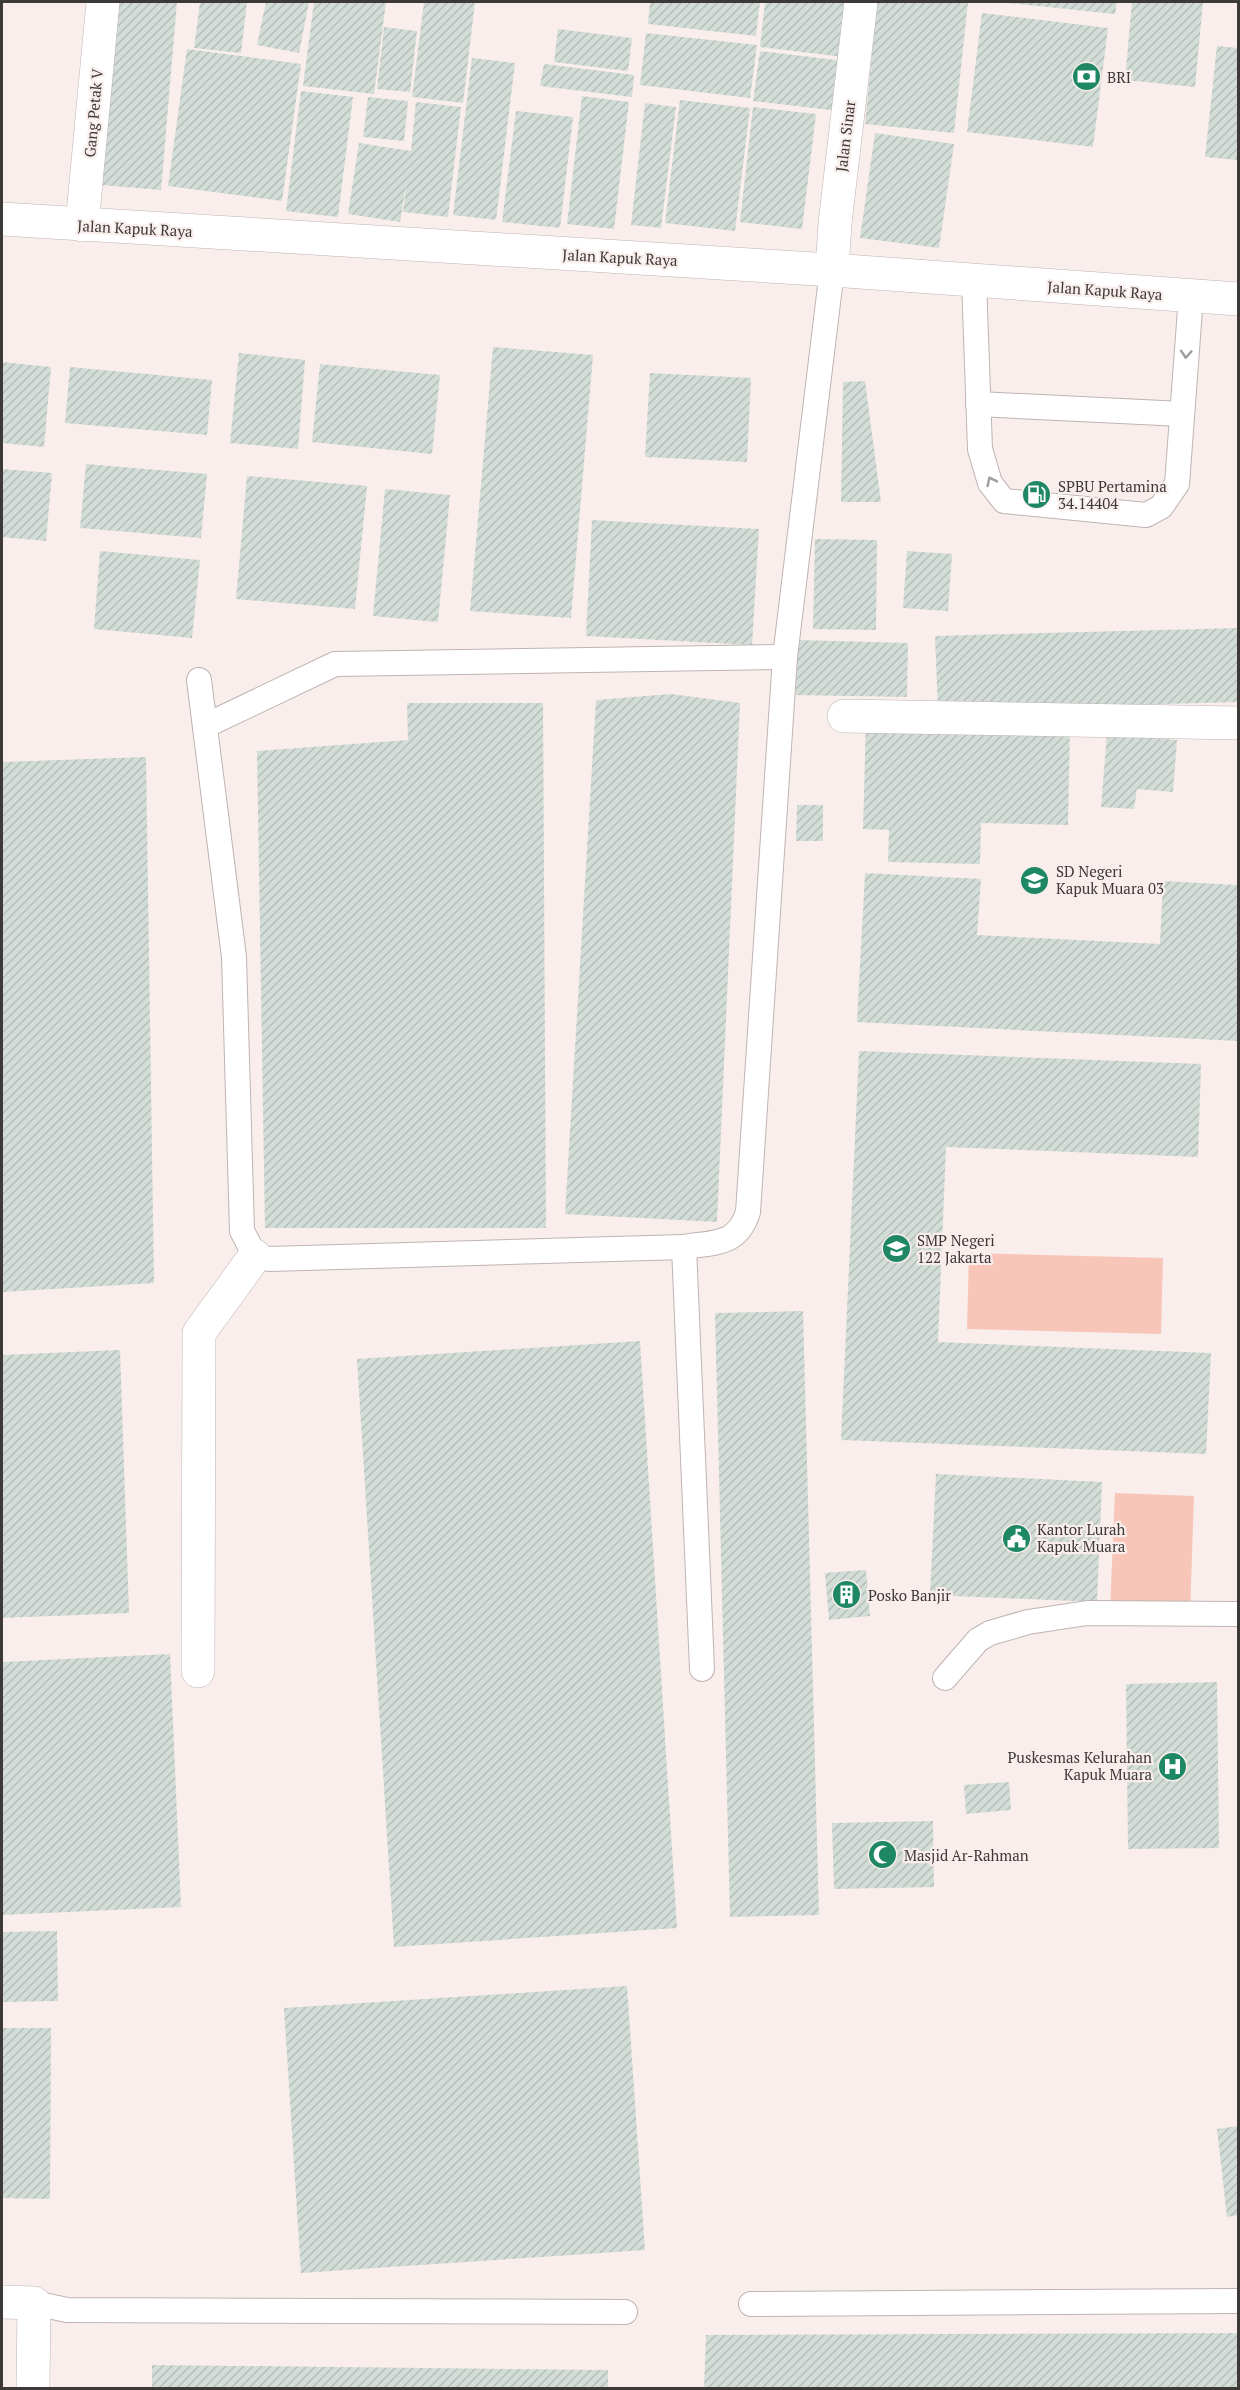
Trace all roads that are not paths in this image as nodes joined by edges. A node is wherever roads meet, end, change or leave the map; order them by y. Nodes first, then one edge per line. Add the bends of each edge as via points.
1 (103, 2) edge
2 (861, 2) edge
3 (2, 219) edge
4 (82, 225) junction
5 (832, 270) junction
6 (974, 280) junction
7 (1191, 296) junction
8 (1239, 299) edge
9 (978, 404) junction
10 (1182, 414) junction
11 (785, 657) junction
12 (199, 680) dead end
13 (844, 716) dead end
14 (1239, 723) edge
15 (204, 726) junction
16 (684, 1247) junction
17 (255, 1256) junction
18 (1239, 1614) edge
19 (702, 1669) dead end
20 (198, 1671) dead end
21 (945, 1678) dead end
22 (1239, 2301) edge
23 (2, 2302) edge
24 (34, 2303) junction
25 (751, 2304) dead end
26 (625, 2312) dead end
27 (33, 2388) edge

1 - 4 street, Gang Petak V
2 - 5 street, Jalan Sinar
3 - 4 street, Jalan Kapuk Raya
4 - 5 street, Jalan Kapuk Raya
5 - 6 street, Jalan Kapuk Raya
5 - 11 lane
6 - 7 street, Jalan Kapuk Raya
6 - 9 lane
7 - 8 street, Jalan Kapuk Raya
7 -> 10 lane
9 - 10 lane
10 -> 9 lane via 1177,483 1161,507 1146,515 1004,501 990,483 980,448
11 - 15 lane via 335,664
11 - 16 lane via 748,1212 743,1228 726,1240
12 - 15 lane
13 - 14 street
15 - 17 lane via 234,957 242,1231
16 - 17 lane via 270,1259
16 - 19 lane
17 - 20 street via 200,1333
18 - 21 lane via 1087,1613 1028,1622 978,1640
22 - 25 lane
23 - 24 street
24 - 26 lane via 67,2310
24 - 27 street

